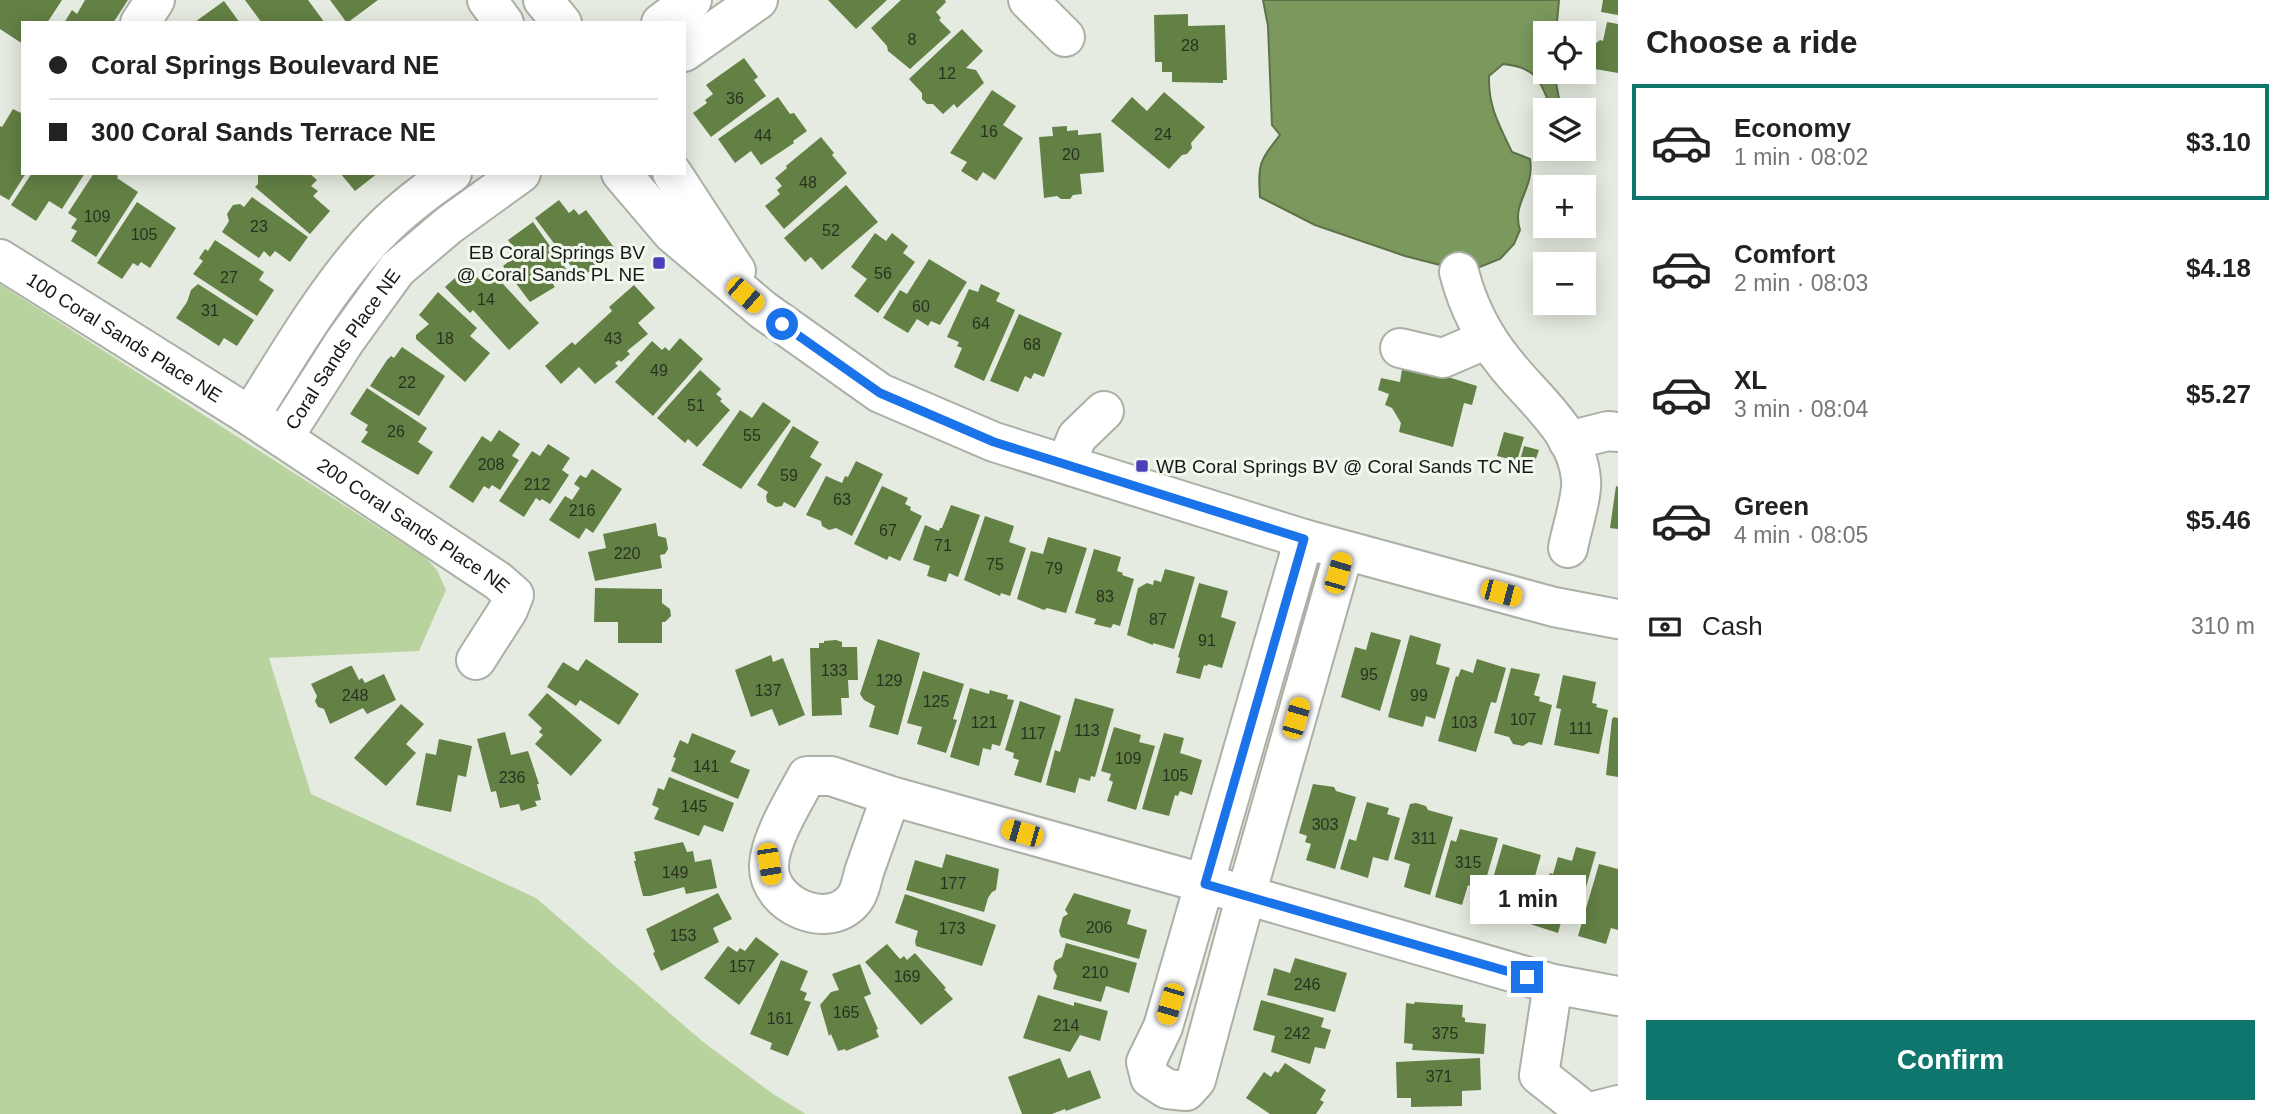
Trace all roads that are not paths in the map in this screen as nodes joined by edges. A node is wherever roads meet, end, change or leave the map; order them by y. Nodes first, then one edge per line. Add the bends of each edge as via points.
1 (155, 0) edge
2 (487, 0) edge
3 (543, 0) edge
4 (692, 0) edge
5 (758, 0) edge
6 (1028, 0) edge
7 (141, 21) edge
8 (503, 21) edge
9 (560, 21) edge
10 (664, 21) edge
11 (1065, 37) dead end
12 (686, 51) edge
13 (449, 175) edge
14 (518, 175) edge
15 (623, 175) edge
16 (673, 175) edge
17 (0, 259) edge
18 (1459, 272) dead end
19 (763, 310) junction
20 (1487, 339) junction
21 (1400, 348) dead end
22 (1104, 411) dead end
23 (250, 416) junction
24 (1618, 432) edge
25 (283, 438) junction
26 (1568, 441) junction
27 (1066, 464) junction
28 (1304, 539) junction
29 (1344, 551) junction
30 (1555, 607) junction
31 (1618, 619) edge
32 (476, 660) dead end
33 (891, 796) dead end
34 (1205, 884) junction
35 (1246, 895) junction
36 (1553, 984) junction
37 (1618, 996) edge
38 (1618, 1105) edge

1 - 7 street
2 - 8 street
3 - 9 street
4 - 10 street
5 - 12 street
6 - 11 street
13 - 23 street, Coral Sands Place NE via 371,241 337,282
14 - 25 street, Coral Sands Place NE via 397,269
15 - 19 street via 672,233
16 - 19 street
17 - 23 street, 100 Coral Sands Place NE
18 - 20 street via 1466,302
19 - 27 street via 880,393 994,442
20 - 21 street via 1443,358
20 - 26 street
22 - 27 street via 1077,438
23 - 25 street, Coral Sands Place NE
24 - 26 street
25 - 32 street, 200 Coral Sands Place NE via 476,565 513,595
26 - 30 street via 1582,481 1555,544
27 - 28 street
28 - 29 street
28 - 34 street
29 - 30 street
29 - 35 street
30 - 31 street
33 - 34 street
34 - 35 street
34 - 35 street via 1163,1027 1146,1062 1150,1078 1167,1089 1186,1091 1196,1080
35 - 36 street
36 - 37 street
36 - 38 street via 1539,1075 1587,1113

